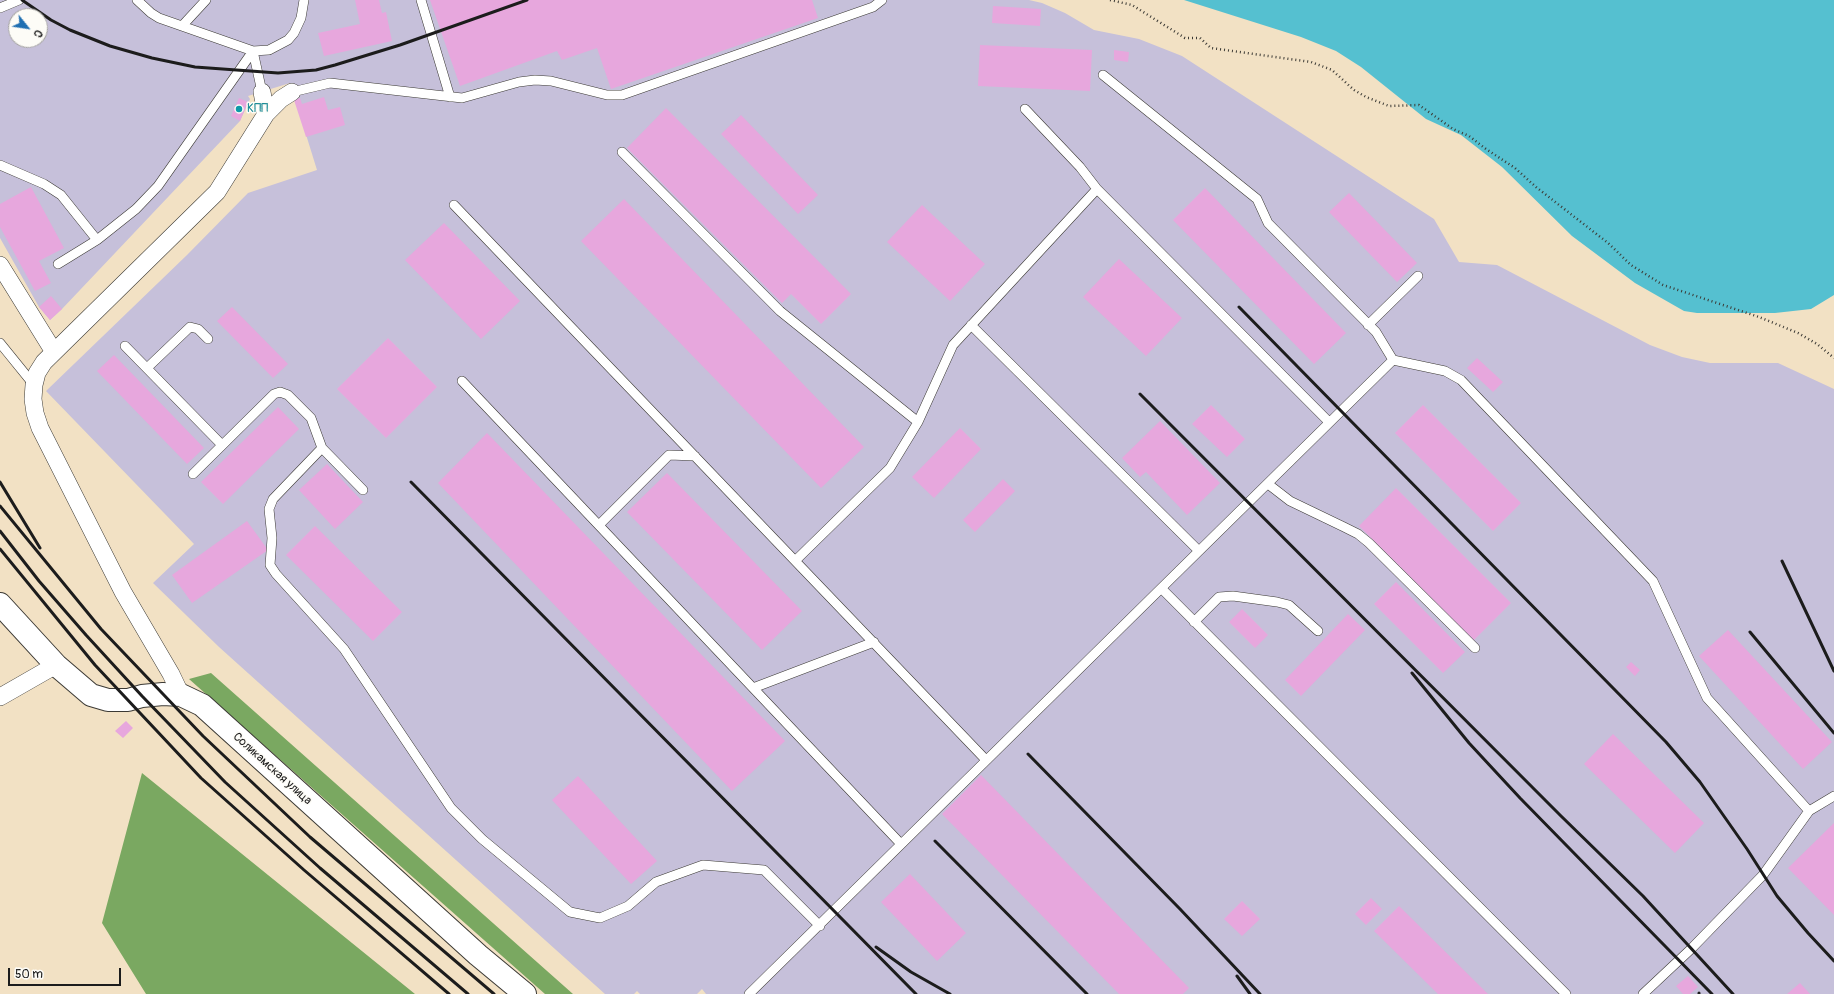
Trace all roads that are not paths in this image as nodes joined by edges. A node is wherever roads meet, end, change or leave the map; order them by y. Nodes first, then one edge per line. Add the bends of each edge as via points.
1 (19, 0) edge
2 (137, 0) edge
3 (206, 0) edge
4 (304, 0) edge
5 (421, 0) edge
6 (882, 0) edge
7 (0, 8) edge
8 (182, 26) junction
9 (253, 51) junction
10 (1103, 75) dead end
11 (262, 92) joint
12 (292, 92) joint
13 (450, 97) junction
14 (1025, 109) dead end
15 (266, 114) junction
16 (622, 152) dead end
17 (0, 164) edge
18 (1096, 189) junction
19 (454, 205) dead end
20 (97, 240) junction
21 (58, 264) dead end
22 (0, 265) edge
23 (1418, 276) dead end
24 (971, 325) junction
25 (1368, 325) junction
26 (208, 339) dead end
27 (0, 343) edge
28 (125, 346) dead end
29 (54, 352) junction
30 (1393, 360) junction
31 (147, 368) junction
32 (462, 381) dead end
33 (34, 385) junction
34 (918, 422) junction
35 (1329, 422) junction
36 (222, 445) junction
37 (322, 448) junction
38 (695, 456) junction
39 (193, 474) dead end
40 (1268, 484) junction
41 (363, 490) dead end
42 (598, 525) junction
43 (1199, 551) junction
44 (796, 560) junction
45 (1162, 589) junction
46 (0, 604) edge
47 (1194, 622) junction
48 (1318, 631) dead end
49 (874, 642) junction
50 (1475, 648) dead end
51 (56, 665) junction
52 (753, 688) junction
53 (181, 695) junction
54 (0, 697) edge
55 (986, 760) junction
56 (1834, 796) edge
57 (1809, 811) junction
58 (901, 844) junction
59 (820, 926) junction
60 (525, 994) edge
61 (750, 994) edge
62 (1566, 994) edge
63 (1644, 994) edge

1 - 7 lane
2 - 8 lane via 151,13
3 - 8 lane
4 - 9 lane via 302,18 288,40 268,50
5 - 13 lane
6 - 13 lane via 873,7 622,95 607,95 551,81 535,80 462,98
8 - 9 lane
9 - 11 lane
9 - 20 lane via 158,186 131,213
10 - 25 lane via 1257,199 1268,223
11 - 15 street
12 - 13 lane via 330,83
12 - 15 street
14 - 18 lane via 1080,167
15 - 29 street via 217,192
16 - 34 lane via 780,311
17 - 20 lane via 44,184 61,195
18 - 24 lane
18 - 35 lane
19 - 38 lane
20 - 21 lane
22 - 29 street
23 - 25 lane
24 - 34 lane via 953,345
24 - 43 lane
25 - 30 lane via 1387,348
26 - 31 lane via 198,329 190,327
27 - 33 lane
28 - 31 lane
29 - 33 street via 37,373
30 - 35 lane
30 - 57 lane via 1445,371 1461,380 1653,581 1708,698
31 - 36 lane
32 - 42 lane
33 - 53 street via 33,399 40,428 123,592 172,674
34 - 44 lane via 890,468
35 - 40 lane
36 - 37 lane via 274,394 280,392 288,395 311,418
36 - 39 lane
37 - 41 lane
37 - 59 lane via 273,500 269,509 272,538 270,565 344,649 451,808 482,839 570,912 600,918 628,906 656,882 704,865 764,870
38 - 42 lane via 669,455
38 - 44 lane
40 - 43 lane
40 - 50 lane via 1290,501 1358,534
42 - 52 lane
43 - 45 lane
44 - 49 lane
45 - 47 lane
45 - 55 lane
46 - 51 main road, Соликамская улица
47 - 48 lane via 1219,597 1233,596 1289,605
47 - 62 lane
49 - 52 lane
49 - 55 lane
51 - 53 main road, Соликамская улица via 91,696 108,700 128,700 162,694
51 - 54 street
52 - 58 lane
53 - 60 main road, Соликамская улица via 202,705 478,955
55 - 58 lane
56 - 57 lane
57 - 63 lane via 1763,875
58 - 59 lane
59 - 61 lane

